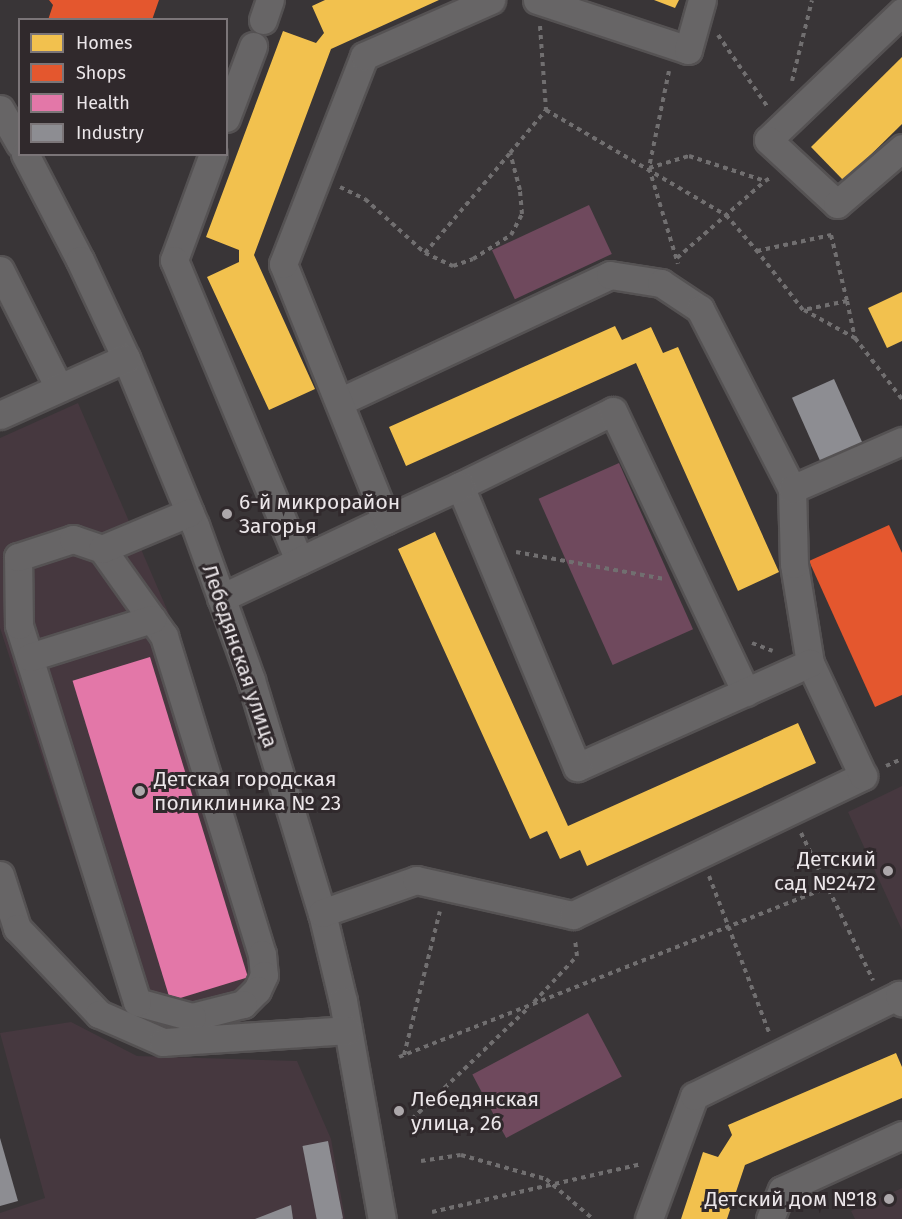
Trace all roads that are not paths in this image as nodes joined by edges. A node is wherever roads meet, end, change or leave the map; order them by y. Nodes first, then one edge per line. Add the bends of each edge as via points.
1 (491, 0) edge
2 (538, 0) edge
3 (701, 4) edge
4 (902, 12) edge
5 (253, 46) dead end
6 (0, 109) edge
7 (228, 113) edge
8 (18, 140) edge
9 (902, 148) edge
10 (26, 156) edge
11 (212, 156) edge
12 (0, 270) edge
13 (126, 358) junction
14 (59, 388) junction
15 (339, 402) junction
16 (0, 415) edge
17 (902, 441) edge
18 (460, 486) junction
19 (792, 489) junction
20 (190, 512) junction
21 (386, 520) junction
22 (102, 549) junction
23 (299, 561) junction
24 (221, 598) junction
25 (152, 619) junction
26 (30, 657) junction
27 (810, 663) junction
28 (746, 692) junction
29 (0, 875) edge
30 (322, 914) junction
31 (893, 1002) edge
32 (348, 1030) junction
33 (902, 1135) edge
34 (382, 1219) edge
35 (649, 1219) edge
36 (770, 1219) edge

1 - 15 street via 364,56 283,264
2 - 3 street via 688,50
4 - 9 street via 768,140 837,204
5 - 7 street
6 - 8 street
10 - 13 street, Лебедянская улица
11 - 23 street via 174,260
12 - 14 street
13 - 14 street
13 - 20 street, Лебедянская улица
14 - 16 street
15 - 19 street via 610,275 661,283 700,309
15 - 21 street
17 - 19 street
18 - 21 street
18 - 28 street via 613,411
18 - 28 street via 577,767
19 - 27 street via 794,564
20 - 22 street
20 - 24 street, Лебедянская улица
21 - 23 street
22 - 25 street
22 - 26 street via 74,539 18,557 20,625
23 - 24 street
24 - 30 street, Лебедянская улица via 251,680
25 - 26 street
25 - 26 street via 164,636 262,954 264,975 257,990 243,1004 192,1017 137,1002
27 - 28 street
27 - 30 street via 863,776 573,915 416,880
29 - 32 street via 16,928 99,1014 163,1042
30 - 32 street, Лебедянская улица
31 - 35 street via 694,1096
32 - 34 street, Лебедянская улица
33 - 36 street via 782,1190

